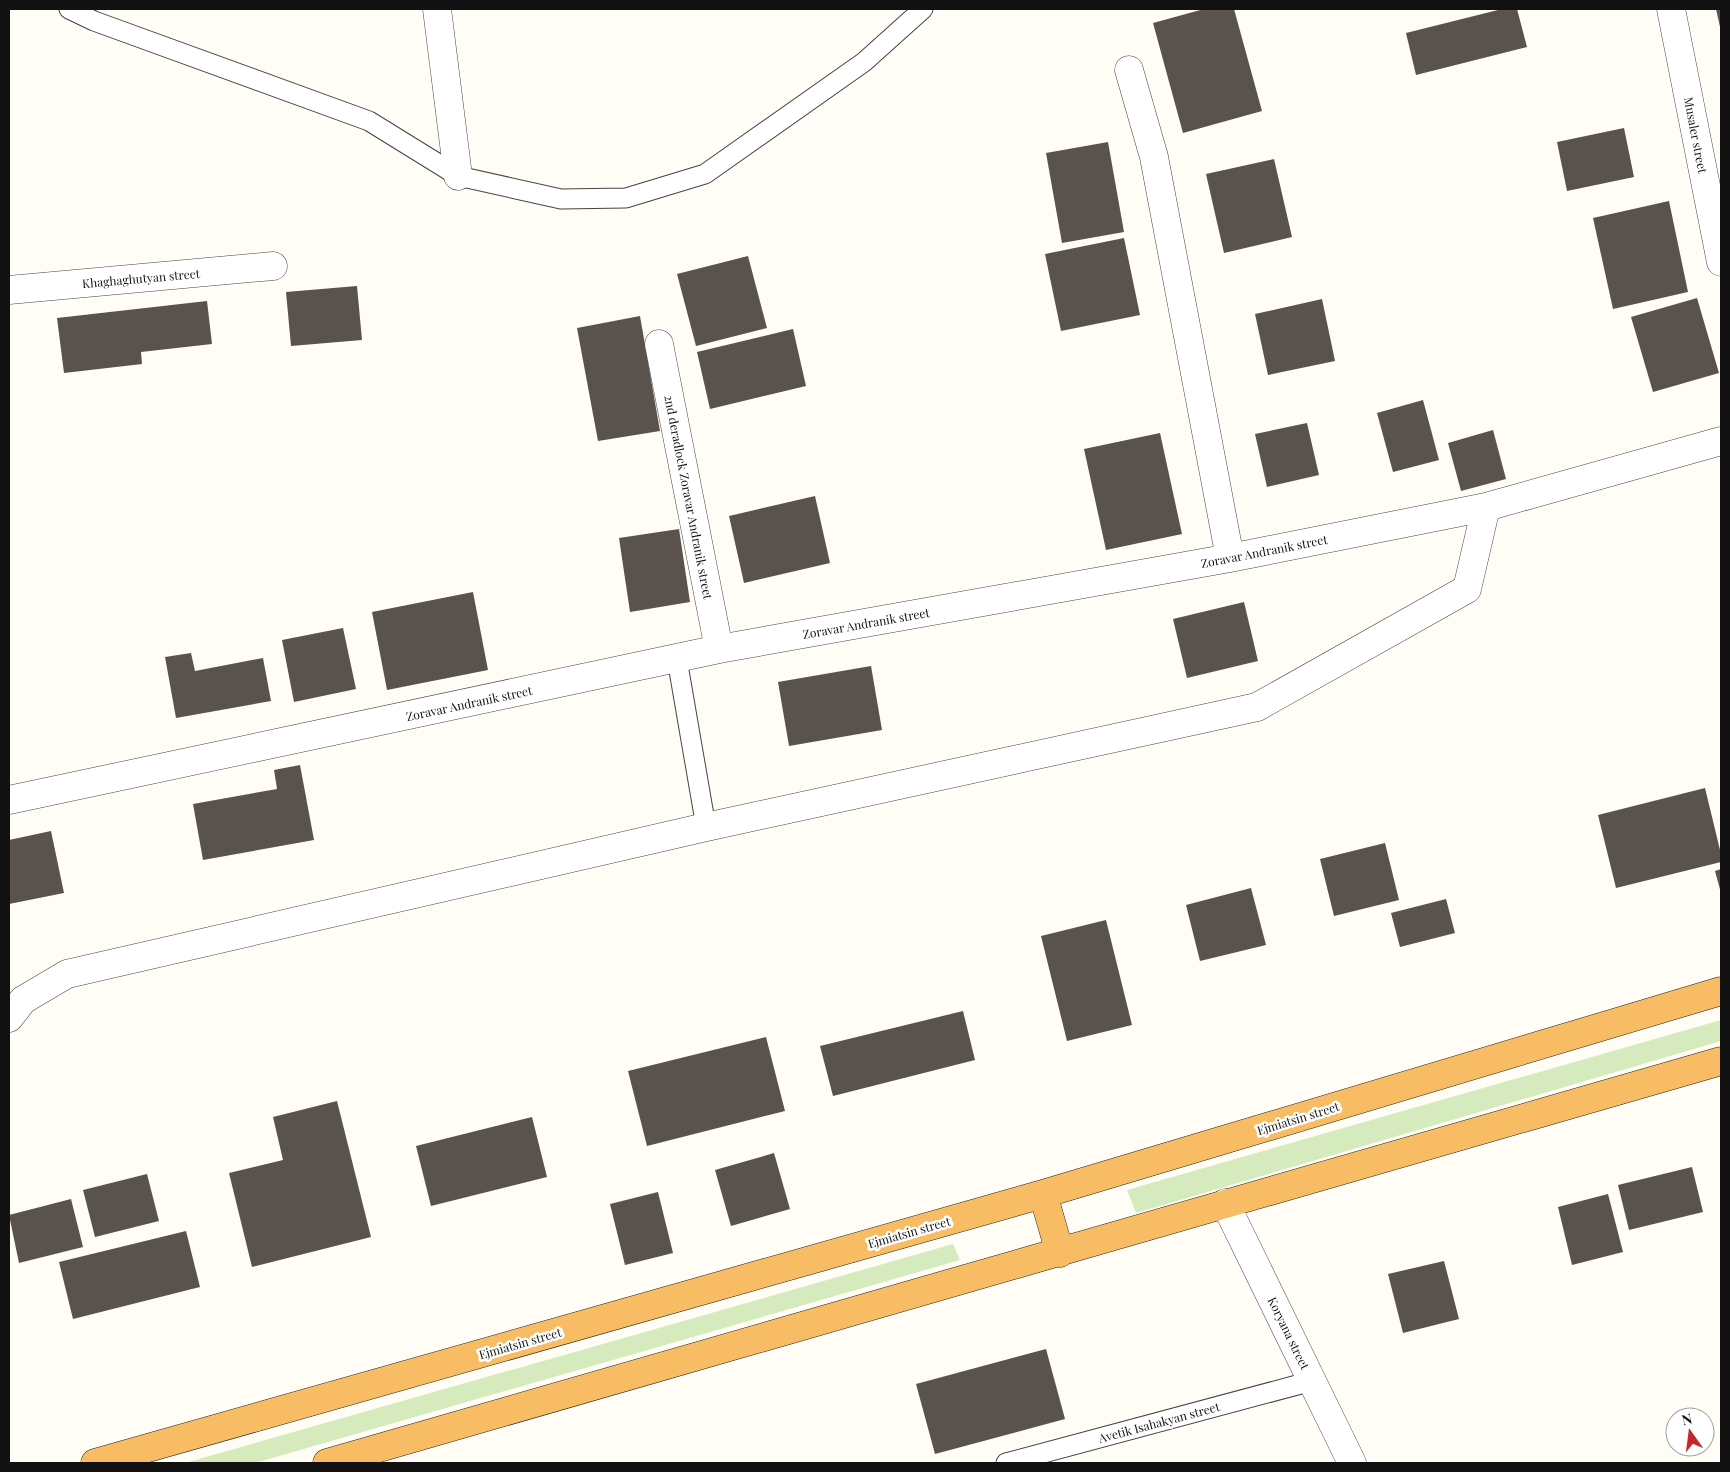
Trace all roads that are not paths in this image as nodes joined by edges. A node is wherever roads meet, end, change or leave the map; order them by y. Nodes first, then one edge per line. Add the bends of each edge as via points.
1 (69, 9) edge
2 (437, 9) edge
3 (923, 9) edge
4 (1671, 9) edge
5 (1129, 70) dead end
6 (458, 176) junction
7 (1721, 262) edge
8 (273, 266) dead end
9 (9, 290) edge
10 (658, 344) dead end
11 (1721, 441) edge
12 (1486, 507) junction
13 (1230, 558) junction
14 (719, 649) junction
15 (677, 659) junction
16 (9, 800) edge
17 (706, 827) junction
18 (1721, 991) edge
19 (9, 1018) edge
20 (1721, 1061) edge
21 (1043, 1194) junction
22 (1225, 1204) junction
23 (1060, 1253) junction
24 (1312, 1381) junction
25 (95, 1463) edge
26 (327, 1463) edge
27 (1006, 1463) edge
28 (1352, 1463) edge

1 - 6 lane via 369,121
2 - 6 street
3 - 6 lane via 864,62 705,174 626,198 561,198
4 - 7 street, Musaler street
5 - 13 street via 1154,157
8 - 9 street, Khaghaghutyan street
10 - 14 street, 2nd deradlock Zoravar Andranik street
11 - 12 street, Zoravar Andranik street
12 - 13 street, Zoravar Andranik street
12 - 17 street via 1467,589 1257,707
13 - 14 street, Zoravar Andranik street
14 - 15 street, Zoravar Andranik street
15 - 16 street, Zoravar Andranik street
15 - 17 lane
17 - 19 street via 67,974 23,1000
18 - 21 highway, Ejmiatsin street
20 - 22 highway
21 - 23 highway
21 - 25 highway, Ejmiatsin street
22 - 23 highway
22 - 24 street, Koryana street
23 - 26 highway
24 - 27 lane, Avetik Isahakyan street
24 - 28 street, Koryana street

